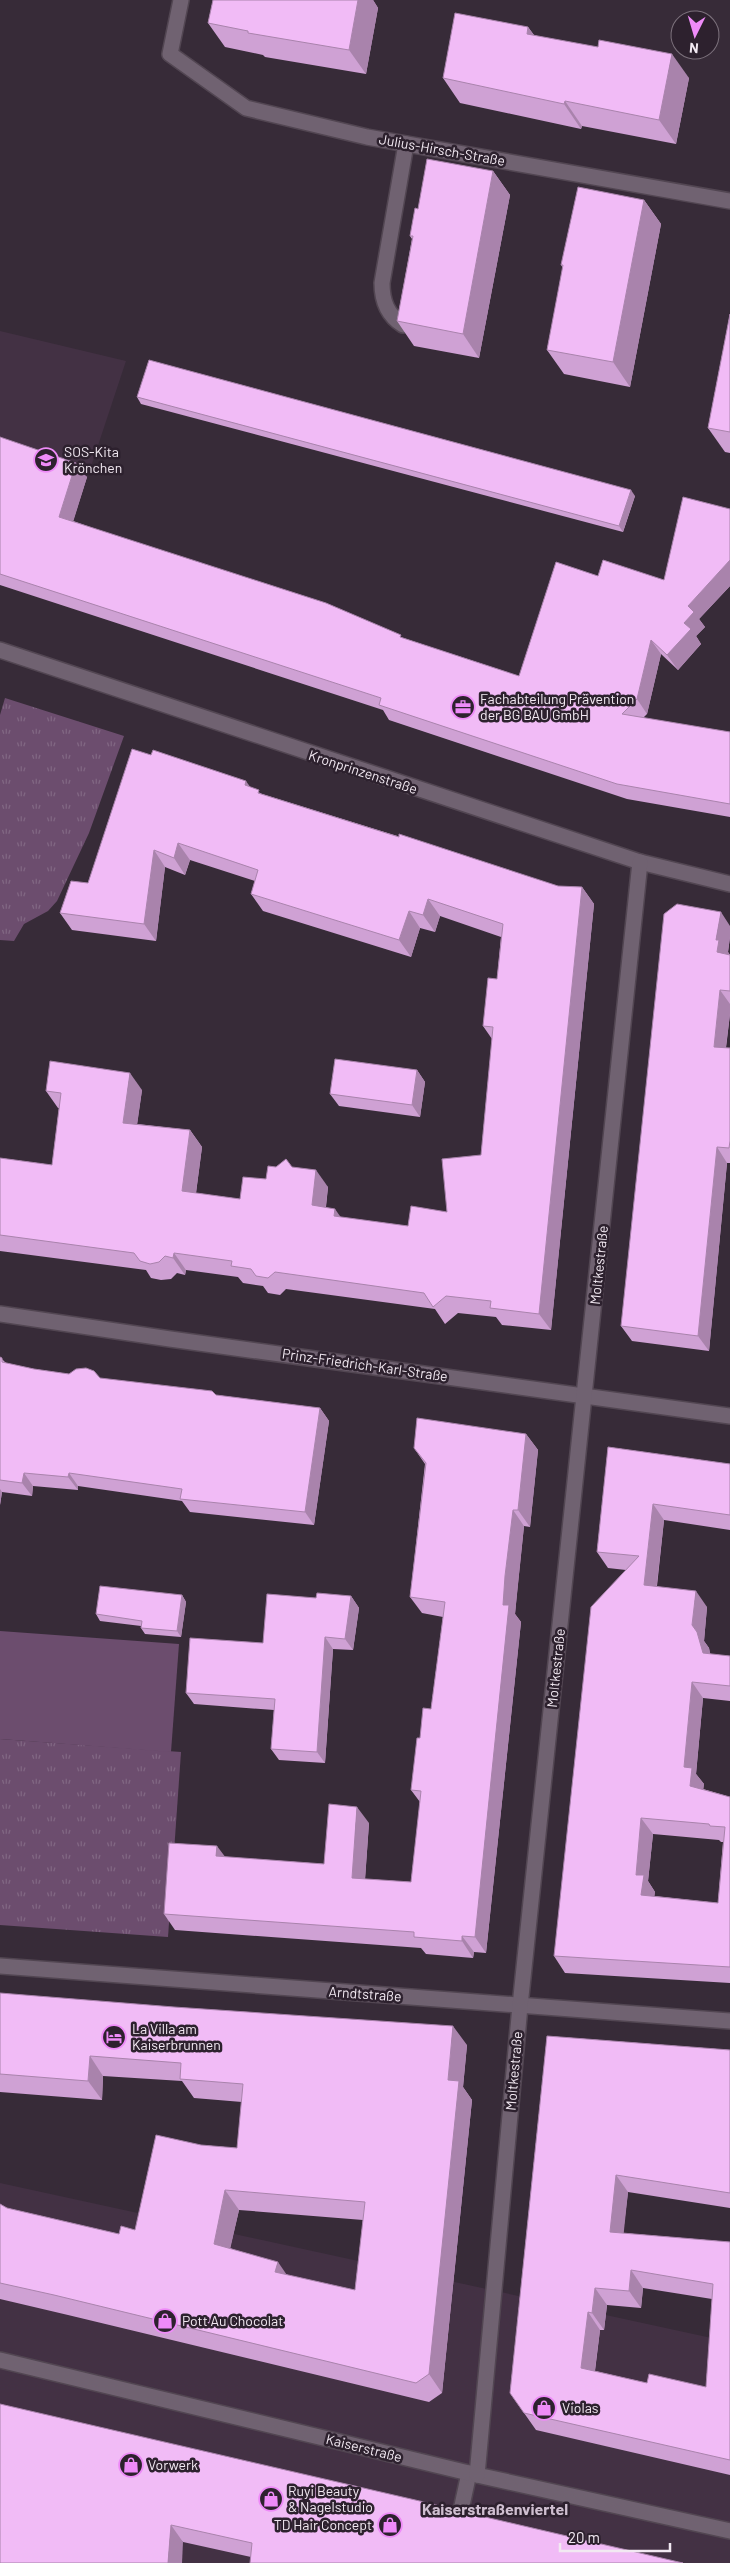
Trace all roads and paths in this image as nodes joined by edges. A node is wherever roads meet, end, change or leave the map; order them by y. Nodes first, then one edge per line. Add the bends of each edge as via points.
1 (180, 0) edge
2 (406, 144) junction
3 (730, 201) edge
4 (403, 325) edge
5 (0, 650) edge
6 (640, 862) junction
7 (730, 884) edge
8 (0, 1314) edge
9 (586, 1395) junction
10 (730, 1416) edge
11 (0, 1966) edge
12 (520, 2006) junction
13 (730, 2021) edge
14 (0, 2360) edge
15 (473, 2474) junction
16 (458, 2524) edge
17 (730, 2531) edge

1 - 2 street, Julius-Hirsch-Straße via 170,54 246,108
2 - 3 street, Julius-Hirsch-Straße
2 - 4 street via 382,283 386,308 393,319
5 - 6 street, Kronprinzenstraße
6 - 7 street, Kronprinzenstraße
6 - 9 street, Moltkestraße
8 - 9 street, Prinz-Friedrich-Karl-Straße
9 - 10 street, Prinz-Friedrich-Karl-Straße
9 - 12 street, Moltkestraße
11 - 12 street, Arndtstraße
12 - 13 street, Arndtstraße
12 - 15 street, Moltkestraße
14 - 15 street, Kaiserstraße
15 - 16 street, Moltkestraße
15 - 17 street, Kaiserstraße

